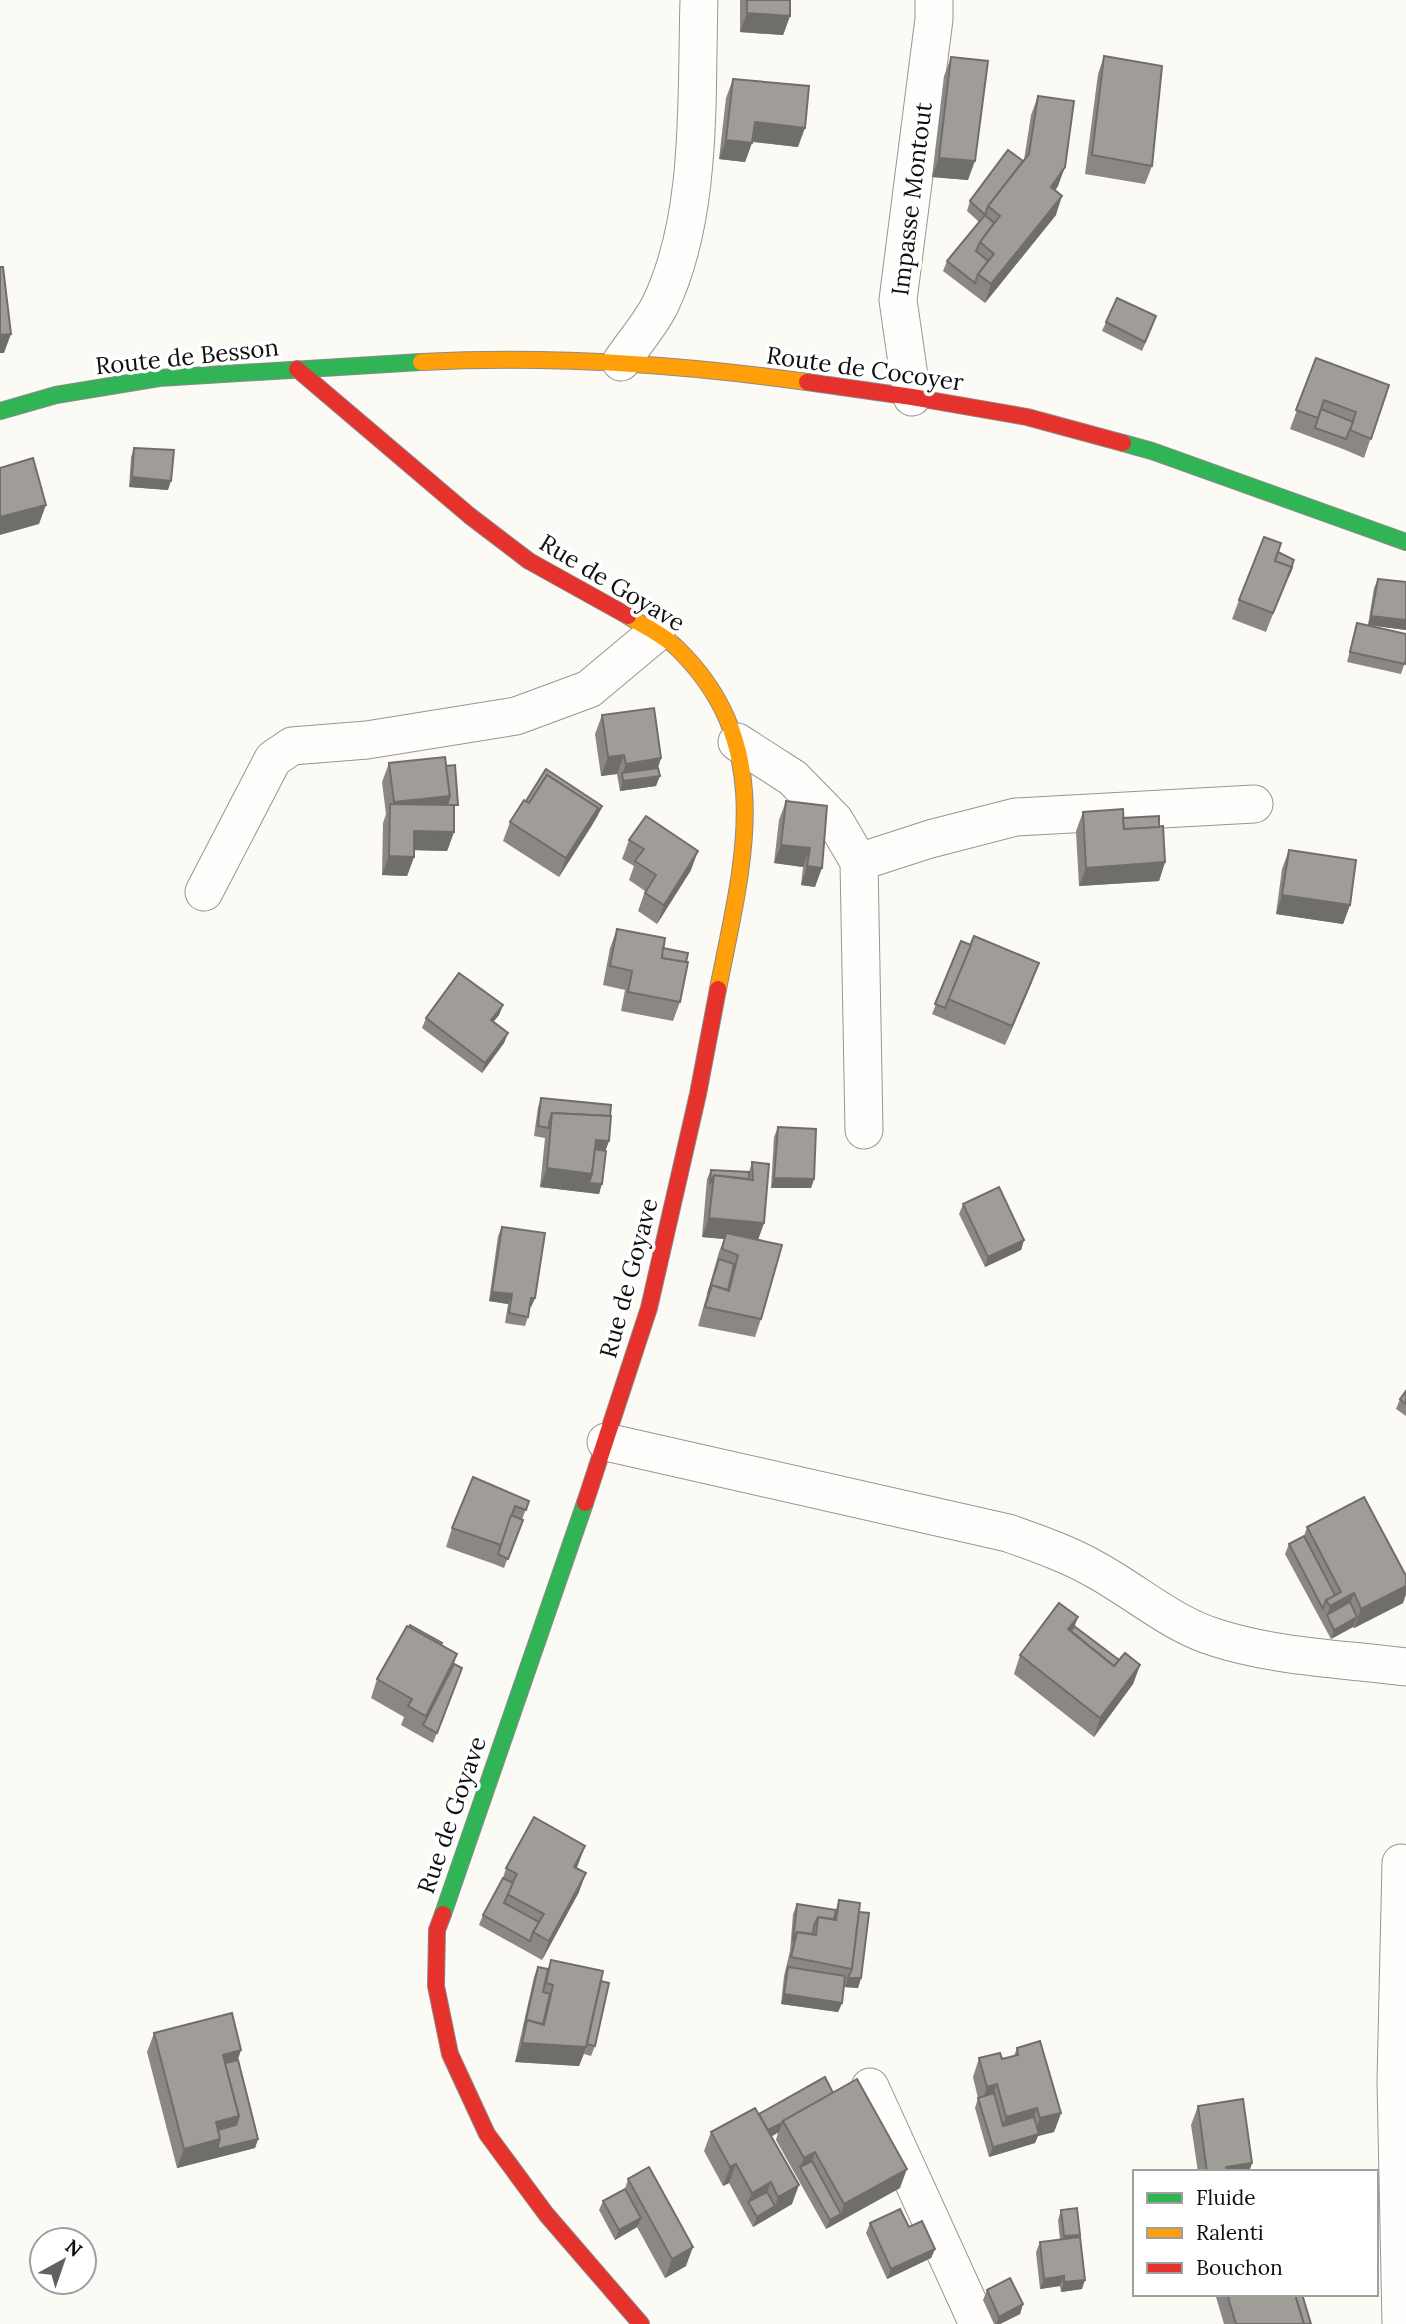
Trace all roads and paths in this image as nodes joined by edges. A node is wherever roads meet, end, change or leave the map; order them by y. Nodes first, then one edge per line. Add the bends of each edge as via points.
1 (699, 0) edge
2 (934, 0) edge
3 (621, 362) junction
4 (297, 369) junction
5 (912, 397) junction
6 (0, 411) edge
7 (1406, 542) edge
8 (656, 633) junction
9 (737, 742) junction
10 (1254, 804) dead end
11 (859, 863) junction
12 (204, 892) dead end
13 (864, 1130) dead end
14 (606, 1442) junction
15 (1406, 1667) edge
16 (1401, 1863) dead end
17 (870, 2087) dead end
18 (641, 2324) edge
19 (978, 2324) edge
20 (1401, 2324) edge

1 - 3 street via 694,162 680,256 659,307
2 - 5 street, Impasse Montout via 898,300
3 - 4 street, Route de Cocoyer via 479,359
3 - 5 street, Route de Cocoyer
4 - 6 street, Route de Besson via 159,378 56,395
4 - 8 street, Rue de Goyave via 529,561
5 - 7 street, Route de Cocoyer via 1027,417 1152,451
8 - 9 street, Rue de Goyave via 676,646 716,693
8 - 12 street via 589,689 516,716 367,740 292,746 273,759
9 - 11 street via 793,778 835,821
9 - 14 street, Rue de Goyave via 746,793 741,872 698,1094 649,1308
10 - 11 street via 1016,817
11 - 13 street
14 - 15 street via 1008,1534 1097,1570 1216,1638 1275,1652
14 - 18 street, Rue de Goyave via 437,1930 436,1986 450,2054 487,2134 546,2214
16 - 20 street via 1396,2081
17 - 19 street

